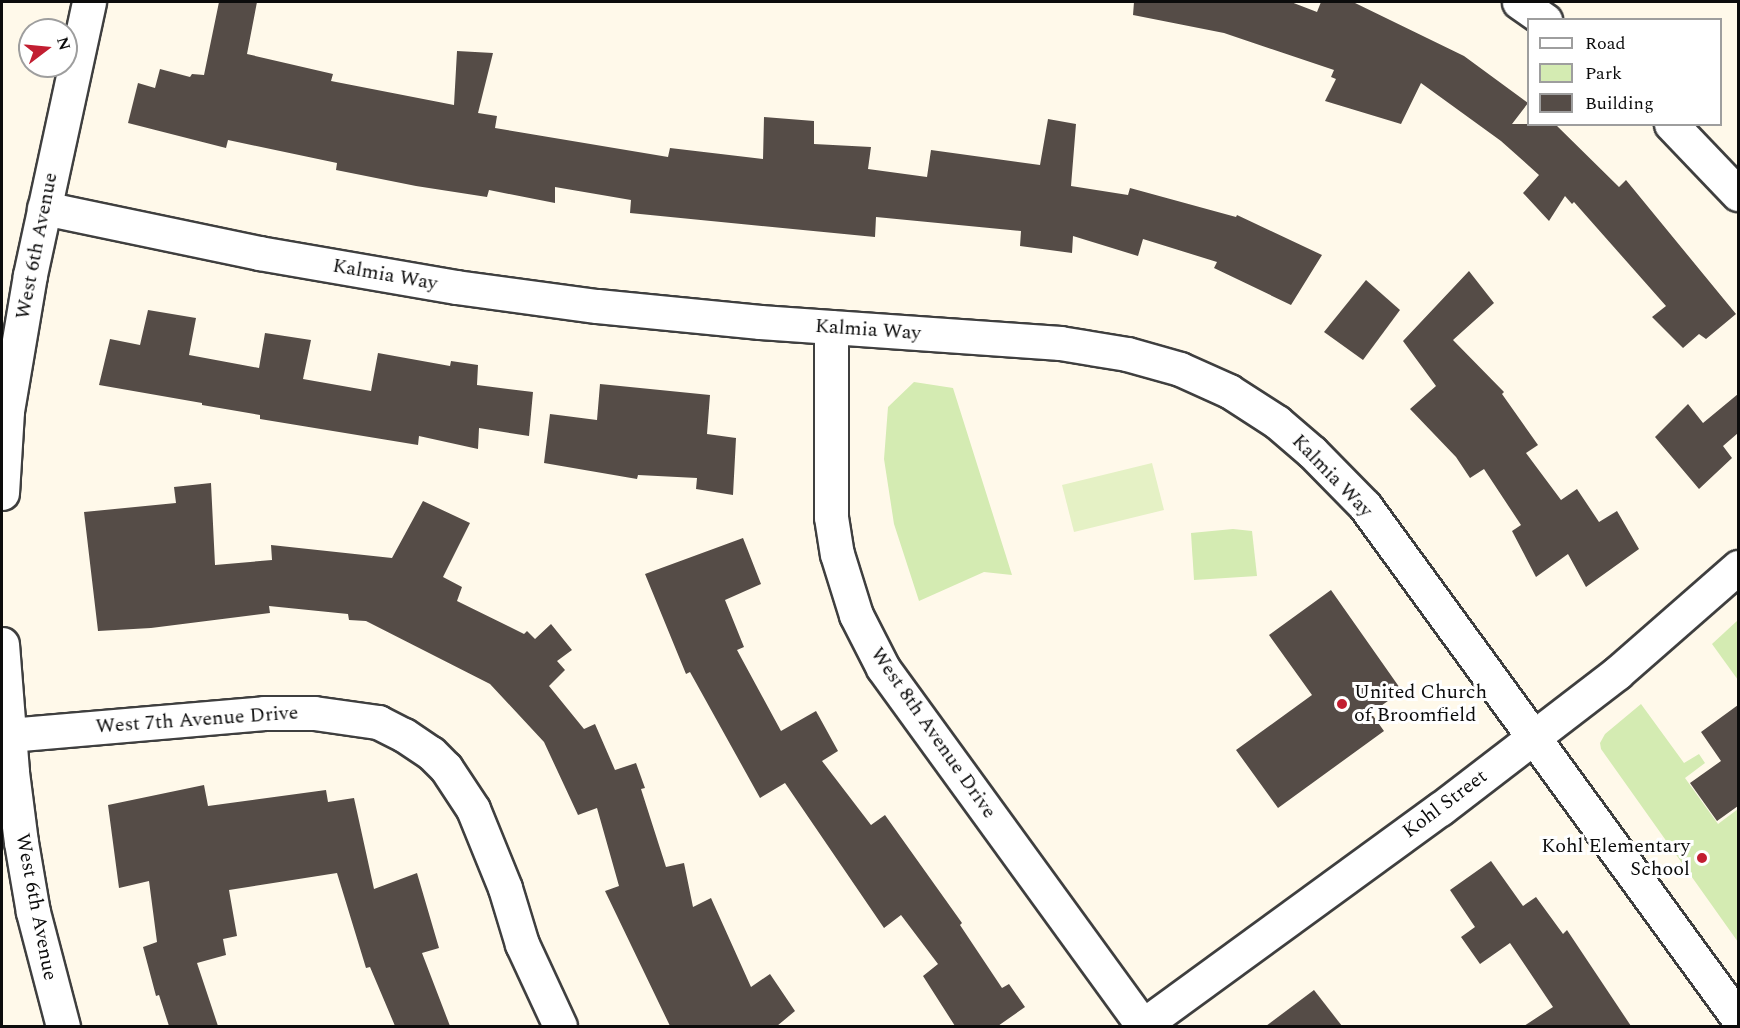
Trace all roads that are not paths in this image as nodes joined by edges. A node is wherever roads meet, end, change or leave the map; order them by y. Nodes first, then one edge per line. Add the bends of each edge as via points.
1 (89, 2) edge
2 (1673, 126) edge
3 (1738, 194) edge
4 (44, 208) junction
5 (831, 327) junction
6 (2, 493) edge
7 (1738, 567) edge
8 (2, 644) edge
9 (9, 735) junction
10 (1533, 737) junction
11 (1738, 1018) edge
12 (63, 1026) edge
13 (560, 1026) edge
14 (1143, 1026) edge

1 - 4 street, West 6th Avenue
2 - 3 street
4 - 5 street, Kalmia Way via 259,253 456,288 597,306
4 - 6 street, West 6th Avenue via 7,411
5 - 10 street, Kalmia Way via 1060,344 1127,354 1180,369 1229,391 1277,422 1365,506
5 - 14 street, West 8th Avenue Drive via 831,517 837,554 856,615 883,668
7 - 10 street, Kohl Street via 1617,673
8 - 9 street, West 6th Avenue
9 - 12 street, West 6th Avenue via 33,912
9 - 13 street, West 7th Avenue Drive via 314,712 378,722 404,735 446,768 473,809 505,888 522,944
10 - 11 street, Kalmia Way
10 - 14 street, Kohl Street

